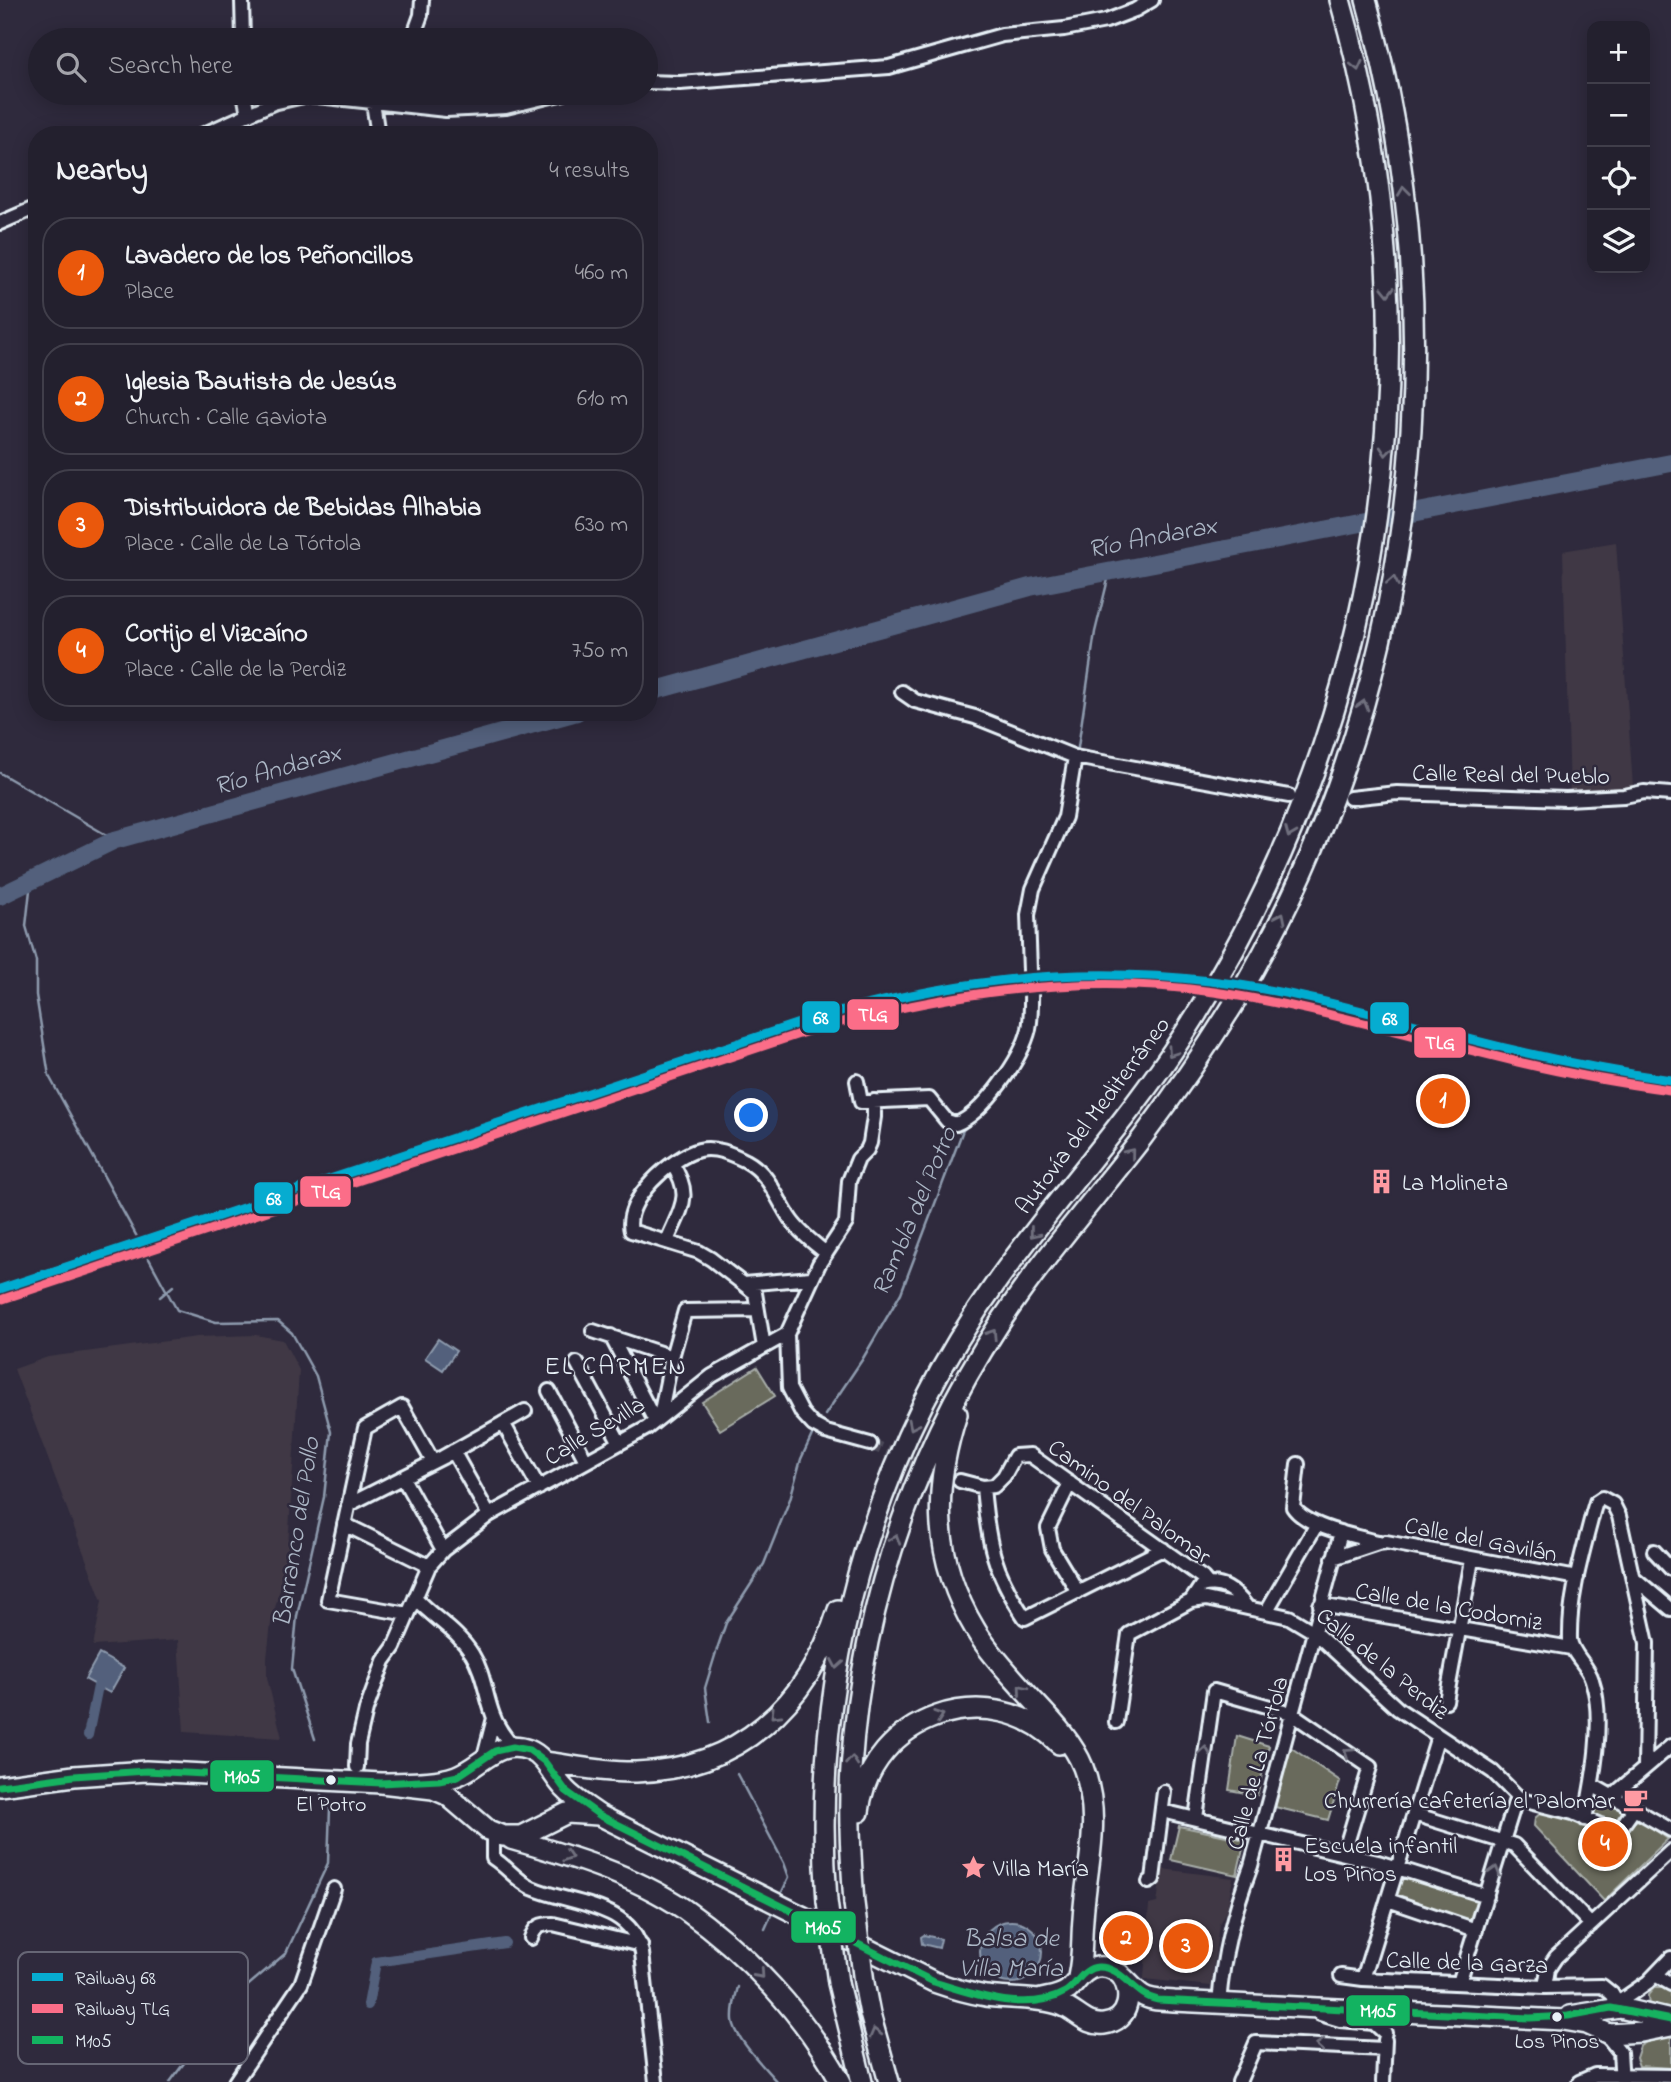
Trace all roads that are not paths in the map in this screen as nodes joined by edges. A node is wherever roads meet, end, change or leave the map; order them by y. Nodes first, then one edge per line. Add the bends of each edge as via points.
1 (242, 0) edge
2 (422, 0) edge
3 (1152, 0) edge
4 (1340, 0) edge
5 (1366, 0) edge
6 (243, 28) edge
7 (416, 28) edge
8 (658, 82) edge
9 (246, 105) edge
10 (269, 105) edge
11 (373, 105) edge
12 (389, 105) edge
13 (514, 105) edge
14 (248, 115) junction
15 (223, 126) edge
16 (377, 126) edge
17 (28, 211) edge
18 (0, 223) edge
19 (902, 692) dead end
20 (1075, 757) junction
21 (1671, 794) edge
22 (1289, 796) dead end
23 (1350, 798) dead end
24 (857, 1081) dead end
25 (874, 1101) junction
26 (673, 1164) junction
27 (667, 1241) junction
28 (826, 1253) junction
29 (811, 1278) junction
30 (744, 1284) junction
31 (758, 1310) junction
32 (593, 1331) dead end
33 (787, 1334) junction
34 (611, 1336) junction
35 (764, 1347) junction
36 (672, 1357) junction
37 (577, 1363) dead end
38 (973, 1364) junction
39 (549, 1391) dead end
40 (526, 1411) dead end
41 (657, 1418) junction
42 (503, 1423) junction
43 (620, 1443) junction
44 (870, 1444) tunnel mouth
45 (453, 1451) junction
46 (586, 1461) junction
47 (433, 1462) junction
48 (1298, 1464) dead end
49 (403, 1478) junction
50 (960, 1481) tunnel mouth
51 (1070, 1483) junction
52 (539, 1488) junction
53 (983, 1488) junction
54 (348, 1505) junction
55 (489, 1515) junction
56 (344, 1524) junction
57 (1317, 1524) junction
58 (1341, 1532) junction
59 (1378, 1542) junction
60 (864, 1548) junction
61 (1163, 1549) junction
62 (443, 1550) junction
63 (1654, 1551) dead end
64 (1333, 1558) junction
65 (1472, 1560) junction
66 (429, 1566) junction
67 (1671, 1569) edge
68 (1577, 1577) junction
69 (1632, 1577) junction
70 (1208, 1584) junction
71 (1078, 1592) junction
72 (415, 1598) junction
73 (1191, 1601) junction
74 (1320, 1605) junction
75 (1247, 1607) junction
76 (1671, 1609) edge
77 (1266, 1612) junction
78 (408, 1614) junction
79 (1459, 1629) junction
80 (1314, 1632) junction
81 (1571, 1648) junction
82 (1446, 1701) dead end
83 (1291, 1713) junction
84 (494, 1718) junction
85 (1116, 1722) dead end
86 (1438, 1735) junction
87 (1671, 1746) edge
88 (513, 1747) junction
89 (484, 1757) junction
90 (357, 1766) dead end
91 (1645, 1768) junction
92 (550, 1769) junction
93 (381, 1783) junction
94 (1088, 1784) junction
95 (1592, 1785) junction
96 (0, 1786) edge
97 (1164, 1792) dead end
98 (1517, 1796) junction
99 (1612, 1796) junction
100 (1634, 1809) junction
101 (1161, 1811) junction
102 (1414, 1814) junction
103 (474, 1815) junction
104 (599, 1815) junction
105 (1195, 1818) junction
106 (1585, 1819) junction
107 (548, 1821) junction
108 (1671, 1830) edge
109 (1259, 1832) junction
110 (498, 1834) junction
111 (1503, 1842) junction
112 (1671, 1851) edge
113 (1344, 1853) junction
114 (1398, 1868) junction
115 (851, 1869) junction
116 (1149, 1882) dead end
117 (334, 1889) dead end
118 (1487, 1896) junction
119 (1388, 1900) junction
120 (1086, 1906) junction
121 (1591, 1925) junction
122 (1476, 1930) junction
123 (531, 1938) dead end
124 (640, 1945) junction
125 (1671, 1958) edge
126 (1115, 1971) junction
127 (1342, 1976) dead end
128 (1363, 1979) junction
129 (1651, 1979) junction
130 (1076, 1980) junction
131 (1459, 1983) junction
132 (1671, 1984) edge
133 (1545, 1987) junction
134 (1034, 2001) junction
135 (1174, 2001) junction
136 (1219, 2004) junction
137 (1303, 2009) junction
138 (1388, 2012) junction
139 (1078, 2014) junction
140 (1121, 2015) junction
141 (1620, 2018) junction
142 (1671, 2020) edge
143 (1671, 2026) edge
144 (1385, 2033) junction
145 (1384, 2049) junction
146 (248, 2063) edge
147 (247, 2064) edge
148 (1671, 2076) edge
149 (1622, 2079) edge
150 (1652, 2079) edge
151 (235, 2082) edge
152 (656, 2082) edge
153 (841, 2082) edge
154 (862, 2082) edge
155 (889, 2082) edge
156 (1239, 2082) edge
157 (1383, 2082) edge
158 (1579, 2082) edge

1 - 6 street
2 - 7 street
3 - 8 street via 1106,21 1002,35 889,67
4 -> 60 highway, Autovía del Mediterráneo via 1358,67 1381,200 1388,278 1389,383 1373,549 1351,653 1325,741 1262,895 1209,995 1126,1118 1019,1252 966,1327 896,1460
38 -> 5 highway, Autovía del Mediterráneo via 1030,1280 1143,1137 1235,1001 1282,916 1357,726 1393,578 1408,483 1415,381 1402,170 1390,96
9 - 14 street
10 - 14 street
11 - 16 street
12 - 13 street via 471,110
14 - 15 street
17 - 18 street
19 - 20 street via 915,701 975,717
20 - 22 street
20 - 25 street via 1065,817 1033,889 1028,915 1028,1031 1002,1082 968,1120 956,1124 947,1121 929,1100
21 - 23 street, Calle Real del Pueblo via 1566,799 1398,793
24 - 25 street via 861,1102
25 - 28 street via 870,1143 849,1181 846,1223
26 - 27 street via 684,1190
26 - 27 street via 657,1174 629,1222 631,1231
26 - 28 street via 687,1154 711,1149 760,1169 792,1222
27 - 30 street via 711,1259
28 - 29 street
29 - 30 street
29 - 33 street
30 - 31 street via 755,1293
31 - 35 street
31 - 36 street via 685,1311
32 - 34 street
33 - 35 street, Calle Sevilla
33 - 44 street via 789,1388 802,1413 826,1432
34 - 36 street
34 - 41 street
35 - 41 street, Calle Sevilla via 712,1376
36 - 41 street
37 - 43 street
94 -> 38 highway via 1082,1764 1060,1732 975,1629 944,1553 939,1488
115 -> 38 highway, Autovía del Mediterráneo via 850,1772 865,1651 876,1604 902,1516 926,1456
39 - 46 street
40 - 42 street
41 - 43 street, Calle Sevilla
42 - 45 street
42 - 52 street
43 - 46 street, Calle Sevilla
45 - 47 street
45 - 55 street
46 - 52 street, Calle Sevilla
47 - 49 street
47 - 54 street via 402,1407 365,1428
48 - 57 street, Calle del Gavilán via 1293,1507
49 - 54 street
49 - 62 street
50 - 53 street
51 - 53 street, Camino del Palomar via 1024,1454 1015,1456 994,1486
51 - 61 street, Camino del Palomar
51 - 71 street via 1048,1528 1052,1549
52 - 55 street, Calle Sevilla
53 - 71 street via 992,1555 1005,1588 1025,1618
54 - 56 street
55 - 62 street, Calle Sevilla
56 - 66 street
56 - 78 street via 328,1600
57 - 58 street, Calle del Gavilán
57 - 77 street
58 - 59 street, Calle del Gavilán
58 - 64 street, Calle de La Tórtola
59 - 64 street, Calle del Gavilán
59 - 65 street, Calle del Gavilán
60 -> 92 highway via 849,1574 816,1665 776,1714 738,1745 720,1755 660,1770
60 -> 154 highway, Autovía del Mediterráneo, bridge via 833,1687 823,1803 827,1901 838,1983
61 - 70 street, Camino del Palomar
61 - 71 street
62 - 66 street, Calle Sevilla
63 - 67 street
64 - 74 street, Calle de La Tórtola
65 - 68 street, Calle del Gavilán
65 - 79 street, Calle de la Perdiz
66 - 72 street, Calle Sevilla
68 - 69 street via 1596,1502 1601,1498 1614,1504 1619,1516
68 - 81 street
69 - 76 street
69 - 91 street via 1647,1643
70 - 73 street, Camino del Palomar via 1201,1586
70 - 75 street, Camino del Palomar via 1235,1592
72 - 78 street, Calle Sevilla
72 - 84 street via 470,1651 484,1679
73 - 75 street, Calle de la Perdiz via 1206,1599
73 - 85 street via 1129,1634
74 - 79 street, Calle de la Codorniz
74 - 80 street, Calle de La Tórtola
75 - 77 street, Calle de la Perdiz
77 - 80 street, Calle de la Perdiz via 1289,1617
78 - 90 street, Calle Sevilla via 373,1689
79 - 81 street, Calle de la Codorniz
79 - 82 street, Calle de la Perdiz
80 - 83 street, Calle de La Tórtola
80 - 86 street, Calle de la Perdiz via 1375,1690
81 - 95 street via 1591,1677 1598,1700
105 -> 83 street via 1213,1691
83 - 109 street, Calle de La Tórtola
113 -> 83 street via 1370,1767
84 - 88 street
84 - 89 street
86 - 98 street, Calle de la Perdiz via 1493,1772
86 - 102 street
87 - 91 street
88 - 89 highway
88 - 92 highway via 529,1751
89 - 93 highway via 458,1776
89 - 103 highway via 468,1784
91 - 99 street
92 - 104 highway via 566,1791
92 - 107 highway via 557,1790
93 - 96 highway via 146,1771
93 - 103 highway via 433,1789
115 -> 94 highway via 859,1808 872,1768 910,1727 941,1713 989,1710 1031,1723 1069,1755
94 - 120 highway via 1094,1823
95 - 99 street
95 - 106 street
97 - 101 street
98 - 106 street, Calle de la Perdiz
98 - 111 street
99 - 100 street
100 - 106 street, Calle de la Perdiz via 1622,1826 1613,1828
100 - 108 street
101 - 105 street
101 - 116 street
102 - 111 street
102 - 114 street
103 - 110 highway
104 - 107 highway via 567,1813
104 - 134 highway via 934,1982 986,1996
105 - 109 street
107 - 110 highway via 521,1836
109 - 113 street
109 - 136 street, Calle de La Tórtola via 1233,1914
110 - 124 street via 494,1858 515,1876 545,1893 614,1913 627,1923
110 -> 153 highway via 590,1863 682,1908 747,1960 771,1986
118 -> 111 street
111 - 121 street via 1514,1845
112 - 121 street
113 - 114 street
114 - 118 street
114 - 119 street
155 -> 115 highway, Autovía del Mediterráneo, bridge via 864,1983
117 - 146 street via 301,1984
118 - 122 street
119 - 122 street
119 - 128 street
120 - 126 highway via 1094,1954
120 - 130 highway
121 - 133 street via 1556,1957
122 - 131 street
123 - 124 street via 542,1924 553,1924
124 - 152 street
125 - 129 street
126 - 130 highway via 1093,1968
126 - 135 highway via 1141,1994
126 - 140 highway via 1127,1983 1129,1993
127 - 128 street, Calle de la Garza
128 - 131 street, Calle de la Garza
129 - 132 street
129 - 141 street
129 - 141 street
130 - 134 highway via 1067,1991
130 - 139 highway via 1072,2001
131 - 133 street, Calle de la Garza
133 - 141 street, Calle de la Garza via 1596,1986
134 - 139 highway via 1060,2004
135 - 136 highway
135 - 140 highway
136 - 137 highway
137 - 138 highway
137 - 144 street via 1340,2020 1374,2023
138 - 141 highway
138 - 144 street
139 - 140 highway via 1089,2023 1104,2025
141 - 142 highway
141 - 143 highway
141 - 149 street, Calle de la Garza
141 - 149 street via 1626,2053
144 - 145 street
145 -> 156 street via 1256,2043
145 - 157 street
147 - 151 street
148 - 150 street
149 - 150 street
149 - 158 street via 1595,2075

